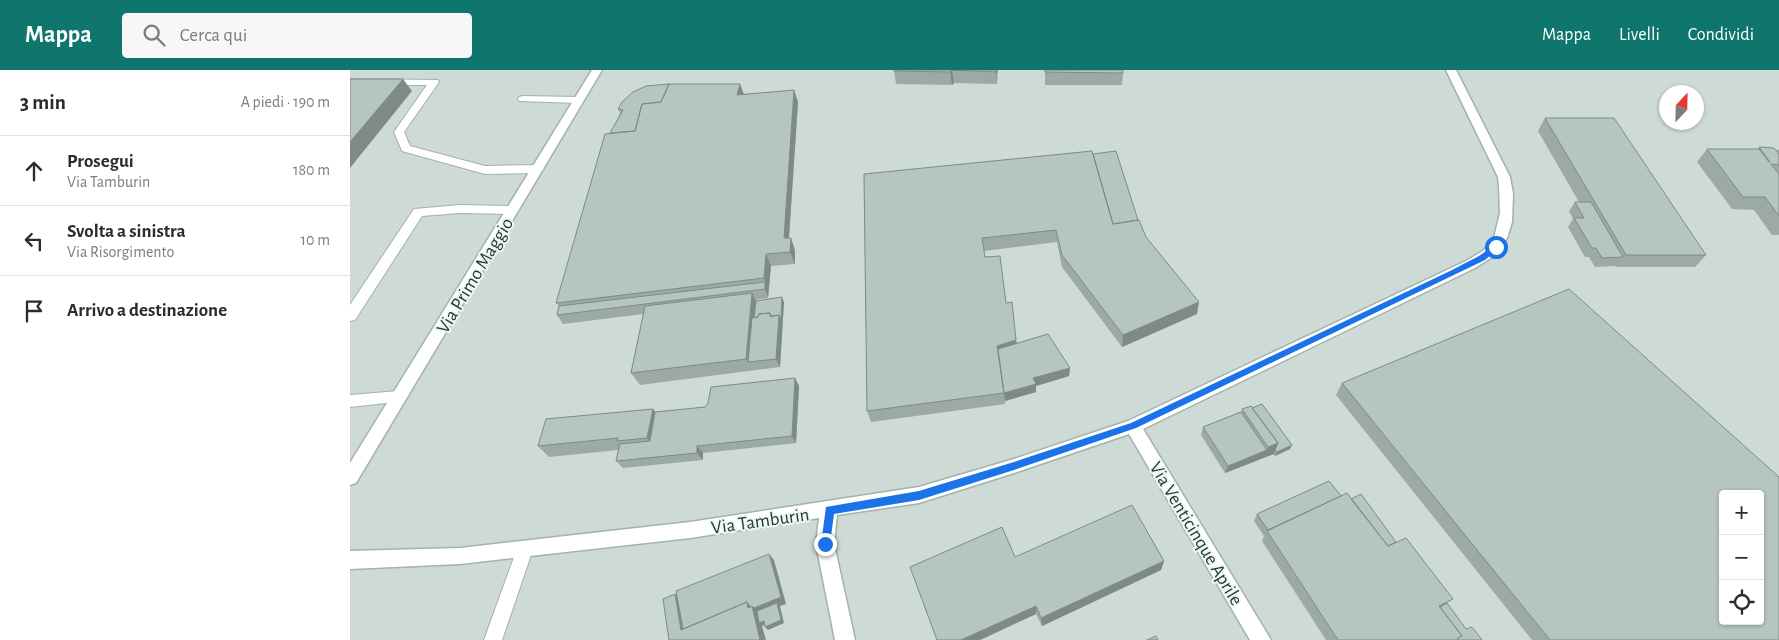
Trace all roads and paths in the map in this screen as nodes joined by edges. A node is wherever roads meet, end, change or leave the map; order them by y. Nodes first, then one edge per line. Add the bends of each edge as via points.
1 (596, 70) edge
2 (1451, 70) edge
3 (350, 82) edge
4 (523, 99) dead end
5 (579, 100) junction
6 (538, 169) junction
7 (513, 210) junction
8 (350, 316) edge
9 (399, 397) junction
10 (350, 401) edge
11 (1133, 426) junction
12 (350, 478) edge
13 (829, 510) junction
14 (525, 549) junction
15 (350, 560) edge
16 (493, 640) edge
17 (844, 640) edge
18 (1261, 640) edge

1 - 5 street, Via Primo Maggio
2 - 11 street, Via Tamburin via 1504,177 1506,218 1496,247 1453,273
3 - 6 lane via 434,82 399,132 406,148 485,170
4 - 5 lane
5 - 6 street, Via Primo Maggio
6 - 7 street, Via Primo Maggio
7 - 8 lane via 418,212
7 - 9 street, Via Primo Maggio
9 - 10 lane
9 - 12 street, Via Primo Maggio
11 - 13 street, Via Tamburin via 919,496
11 - 18 street, Via Venticinque Aprile
13 - 14 street, Via Tamburin
13 - 17 street via 825,544
14 - 15 street, Via Tamburin via 460,556
14 - 16 lane

